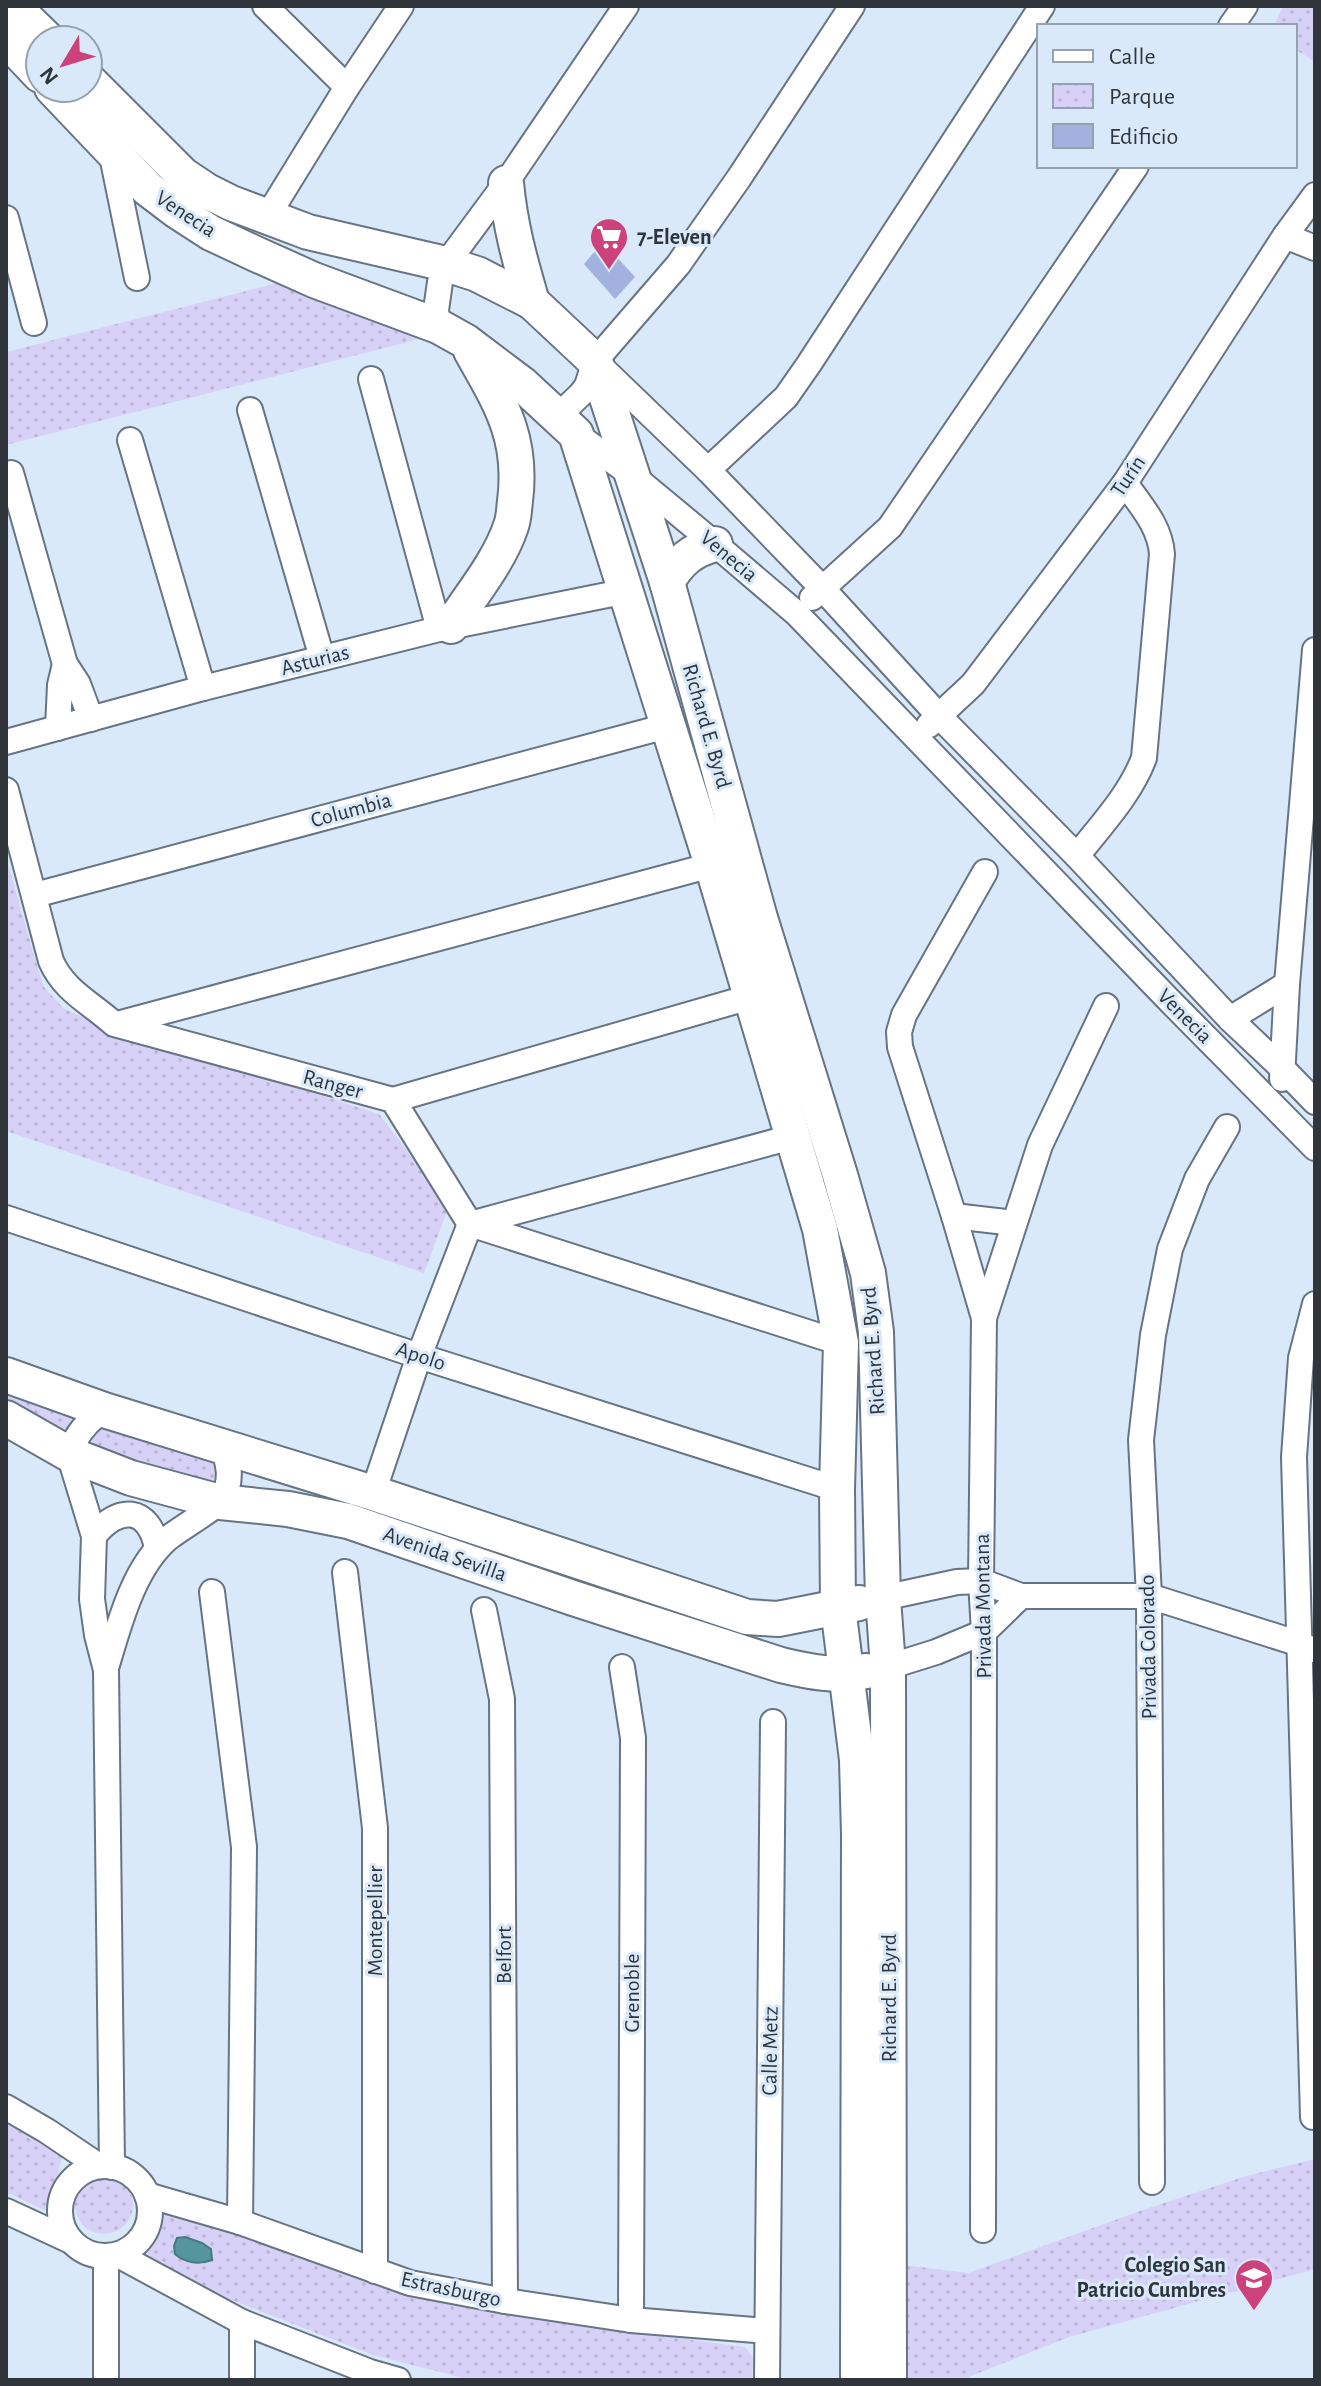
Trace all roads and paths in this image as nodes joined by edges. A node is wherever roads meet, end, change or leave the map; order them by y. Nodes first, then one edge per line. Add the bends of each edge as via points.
1 (13, 6) edge
2 (265, 6) edge
3 (401, 6) edge
4 (626, 6) edge
5 (852, 6) edge
6 (1042, 6) edge
7 (1245, 6) edge
8 (32, 24) edge
9 (1232, 24) edge
10 (6, 39) edge
11 (24, 58) edge
12 (347, 87) junction
13 (91, 104) edge
14 (98, 104) edge
15 (111, 150) junction
16 (1135, 168) edge
17 (506, 183) junction
18 (1315, 195) edge
19 (267, 217) junction
20 (6, 218) edge
21 (1285, 236) junction
22 (1315, 248) edge
23 (446, 264) junction
24 (137, 278) dead end
25 (532, 302) junction
26 (34, 323) dead end
27 (451, 333) junction
28 (595, 361) junction
29 (371, 379) dead end
30 (250, 410) dead end
31 (567, 425) junction
32 (130, 440) dead end
33 (708, 470) junction
34 (11, 473) dead end
35 (633, 476) junction
36 (1125, 483) junction
37 (715, 544) junction
38 (667, 582) junction
39 (822, 588) junction
40 (627, 591) junction
41 (796, 613) junction
42 (445, 627) junction
43 (1315, 650) edge
44 (322, 658) junction
45 (65, 664) junction
46 (203, 688) junction
47 (939, 716) junction
48 (91, 719) junction
49 (667, 726) junction
50 (58, 728) junction
51 (916, 738) junction
52 (6, 742) edge
53 (6, 790) edge
54 (1077, 856) junction
55 (712, 865) junction
56 (985, 872) dead end
57 (35, 895) junction
58 (1287, 984) junction
59 (750, 997) junction
60 (1106, 1006) dead end
61 (1230, 1019) junction
62 (114, 1024) junction
63 (1283, 1069) junction
64 (393, 1100) junction
65 (1315, 1102) edge
66 (1278, 1110) junction
67 (1227, 1127) dead end
68 (792, 1137) junction
69 (1315, 1148) edge
70 (954, 1216) junction
71 (6, 1218) edge
72 (1014, 1223) junction
73 (470, 1224) junction
74 (1315, 1304) edge
75 (984, 1318) junction
76 (841, 1343) junction
77 (419, 1356) junction
78 (6, 1375) edge
79 (104, 1410) junction
80 (6, 1418) edge
81 (222, 1445) junction
82 (69, 1454) junction
83 (837, 1489) junction
84 (373, 1493) junction
85 (220, 1502) junction
86 (94, 1536) junction
87 (157, 1548) junction
88 (345, 1572) dead end
89 (981, 1581) junction
90 (212, 1592) dead end
91 (1021, 1596) junction
92 (1149, 1596) junction
93 (883, 1598) junction
94 (838, 1607) junction
95 (484, 1610) dead end
96 (984, 1632) junction
97 (1307, 1648) edge
98 (622, 1667) dead end
99 (888, 1667) junction
100 (106, 1670) junction
101 (847, 1675) junction
102 (773, 1722) dead end
103 (6, 2107) edge
104 (1313, 2117) edge
105 (106, 2166) junction
106 (1152, 2182) dead end
107 (147, 2195) junction
108 (6, 2211) edge
109 (240, 2222) junction
110 (983, 2230) dead end
111 (71, 2241) junction
112 (112, 2256) junction
113 (375, 2271) junction
114 (505, 2301) junction
115 (631, 2320) junction
116 (242, 2322) junction
117 (767, 2331) junction
118 (370, 2376) edge
119 (106, 2380) edge
120 (242, 2380) edge
121 (398, 2380) edge
122 (767, 2380) edge
123 (858, 2380) edge
124 (889, 2380) edge

1 - 8 street
2 - 12 street
3 - 12 street
4 - 17 street
5 - 28 street via 678,265
6 - 33 street via 786,397
7 - 9 street
10 - 11 street
12 - 19 street
13 - 15 street, Venecia
14 - 19 street, Venecia via 183,175
15 - 24 street
15 - 27 street, Venecia via 148,189 211,233
16 - 39 street via 890,527
17 - 23 street
17 - 25 street via 514,244
18 - 21 street, Turín
19 - 23 street, Venecia via 308,232
20 - 26 street
21 - 22 street
21 - 36 street, Turín
23 - 25 street, Venecia
23 - 27 street via 436,310
25 - 28 street, Venecia
27 - 31 street, Venecia via 514,377
27 - 42 street via 503,407 518,479 512,525 492,563
28 - 31 street
28 - 33 street, Venecia
28 - 35 street, Richard E. Byrd
29 - 42 street
30 - 44 street
31 - 35 street, Venecia
31 - 40 street, Richard E. Byrd
32 - 46 street
33 - 39 street, Venecia
34 - 45 street
35 - 37 street, Venecia
35 - 38 street, Richard E. Byrd
36 - 47 street, Turín via 973,684
36 - 54 street via 1154,524 1162,554 1144,758 1128,790
37 - 38 street via 688,556
37 - 41 street, Venecia
38 - 93 street, Richard E. Byrd via 760,918 868,1273 876,1332
39 - 41 street
39 - 47 street, Venecia
40 - 42 street, Asturias
40 - 49 street, Richard E. Byrd
41 - 51 street, Venecia
42 - 44 street, Asturias
43 - 58 street
44 - 46 street, Asturias
45 - 48 street
45 - 50 street
46 - 48 street, Asturias
47 - 51 street, Turín
47 - 54 street, Venecia
48 - 50 street, Asturias
49 - 55 street, Richard E. Byrd
49 - 57 street, Columbia
50 - 52 street, Asturias
51 - 66 street, Venecia
53 - 57 street, Ranger
54 - 61 street, Venecia
55 - 59 street, Richard E. Byrd
55 - 62 street
56 - 70 street via 899,1032
57 - 62 street, Ranger via 57,974
58 - 61 street
58 - 63 street
59 - 64 street
59 - 68 street, Richard E. Byrd
60 - 72 street, Privada Montana via 1040,1145
61 - 63 street, Venecia
62 - 64 street, Ranger
63 - 65 street, Venecia
63 - 66 street
64 - 73 street, Ranger
66 - 69 street, Venecia
67 - 92 street, Privada Colorado via 1197,1179 1170,1249 1153,1335 1141,1440
68 - 73 street
68 - 76 street, Richard E. Byrd via 820,1229
70 - 72 street
70 - 75 street
71 - 77 street, Apolo
72 - 75 street, Privada Montana
73 - 76 street
73 - 77 street
74 - 97 street via 1301,1358 1294,1457
75 - 89 street, Privada Montana
76 - 83 street, Richard E. Byrd
77 - 83 street, Apolo
77 - 84 street
78 - 79 street, Avenida Sevilla
79 - 81 street, Avenida Sevilla
79 - 82 street via 79,1432
80 - 82 street, Avenida Sevilla
81 - 84 street, Avenida Sevilla
81 - 85 street via 230,1473
82 - 85 street, Avenida Sevilla via 131,1478
82 - 86 street
83 - 94 street, Richard E. Byrd
84 - 94 street, Avenida Sevilla via 747,1617 778,1619
85 - 87 street
85 - 101 street, Avenida Sevilla via 348,1521 781,1665
86 - 87 street via 111,1518 133,1515 149,1527
86 - 100 street via 92,1599
87 - 100 street via 123,1610
88 - 113 street, Montepellier via 375,1828
89 - 91 street
89 - 93 street
89 - 96 street, Privada Montana
90 - 109 street via 244,1847
91 - 92 street
91 - 96 street
92 - 97 street
92 - 106 street, Privada Colorado
93 - 94 street, Avenida Sevilla
93 - 99 street, Richard E. Byrd
94 - 101 street, Richard E. Byrd
95 - 114 street, Belfort via 502,1699
96 - 99 street
96 - 110 street, Privada Montana
97 - 104 street
98 - 115 street, Grenoble via 633,1738
99 - 101 street, Avenida Sevilla
99 - 124 street, Richard E. Byrd
100 - 105 street
101 - 123 street, Richard E. Byrd via 858,1805
102 - 117 street, Calle Metz
103 - 105 street
105 - 107 street via 133,2176
105 - 111 street via 79,2174 65,2190 61,2222
107 - 109 street, Estrasburgo
107 - 112 street via 146,2231 130,2250
108 - 111 street
109 - 113 street, Estrasburgo
111 - 112 street via 93,2255
112 - 116 street
112 - 119 street
113 - 114 street, Estrasburgo
114 - 115 street, Estrasburgo
115 - 117 street, Estrasburgo
116 - 118 street
116 - 120 street
117 - 122 street, Calle Metz
118 - 121 street

